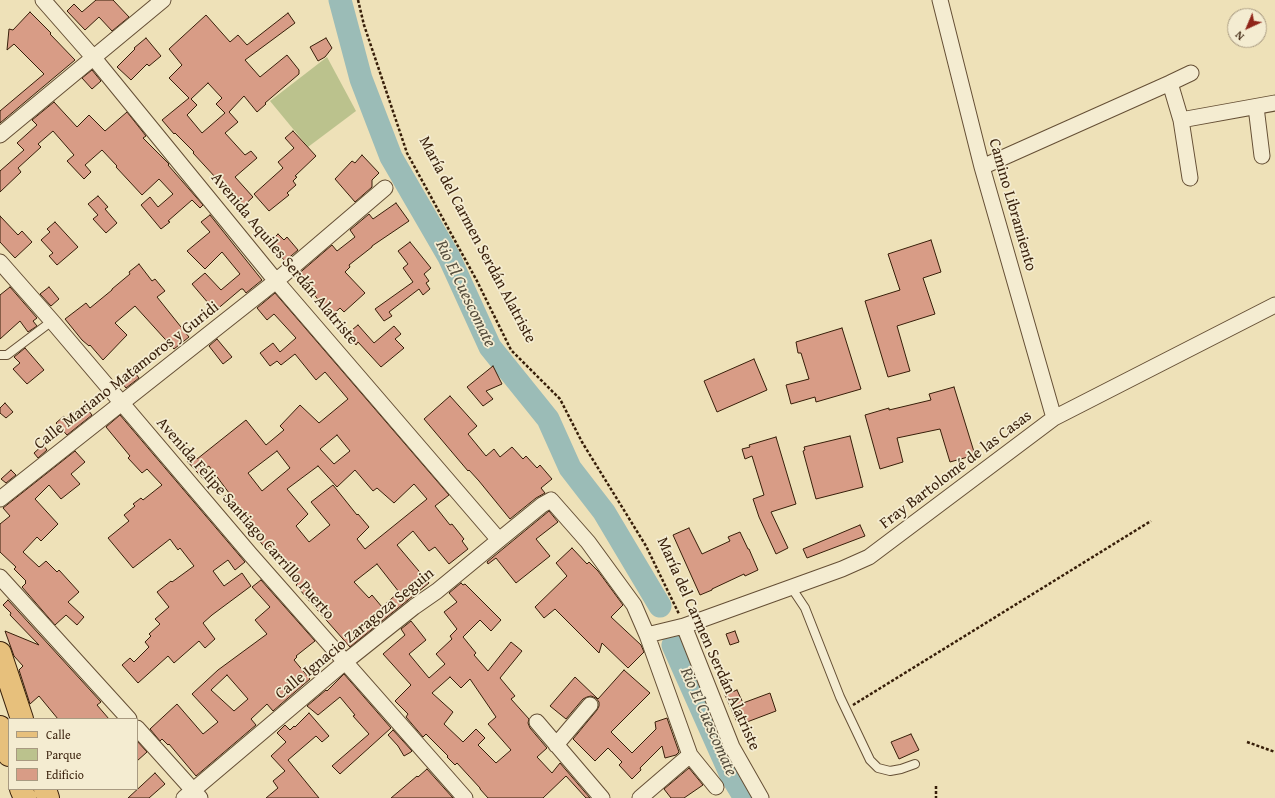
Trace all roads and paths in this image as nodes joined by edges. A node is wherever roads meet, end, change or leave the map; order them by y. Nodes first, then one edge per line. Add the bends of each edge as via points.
1 (44, 0) edge
2 (163, 0) edge
3 (358, 0) edge
4 (940, 0) edge
5 (93, 57) junction
6 (1191, 73) dead end
7 (1170, 83) junction
8 (1275, 103) edge
9 (1256, 107) junction
10 (1181, 120) junction
11 (0, 135) edge
12 (1262, 156) dead end
13 (982, 167) junction
14 (1190, 178) dead end
15 (385, 188) dead end
16 (0, 262) edge
17 (276, 281) junction
18 (1275, 304) edge
19 (52, 321) junction
20 (0, 355) edge
21 (121, 402) junction
22 (1054, 418) junction
23 (0, 499) edge
24 (1151, 521) dead end
25 (499, 540) junction
26 (0, 577) edge
27 (791, 587) junction
28 (680, 627) junction
29 (651, 634) junction
30 (0, 653) edge
31 (345, 662) junction
32 (590, 705) dead end
33 (846, 709) junction
34 (22, 718) edge
35 (128, 718) edge
36 (537, 722) dead end
37 (0, 728) edge
38 (138, 729) edge
39 (1247, 742) dead end
40 (556, 745) junction
41 (8, 751) edge
42 (1275, 752) edge
43 (690, 755) junction
44 (915, 764) dead end
45 (936, 786) dead end
46 (716, 787) dead end
47 (193, 795) edge
48 (465, 798) edge
49 (602, 798) edge
50 (640, 798) edge
51 (761, 798) edge
52 (936, 798) edge

1 - 5 street, Avenida Aquiles Serdán Alatriste
2 - 5 street
3 - 28 path, María del Carmen Serdán Alatriste via 407,153 474,274 511,350 560,399 582,442 643,541 667,588
4 - 13 street, Camino Libramiento
5 - 11 street
5 - 17 street, Avenida Aquiles Serdán Alatriste
6 - 7 street
7 - 10 street
7 - 13 street
8 - 9 street
9 - 10 street
9 - 12 street
10 - 14 street
13 - 22 street, Camino Libramiento
15 - 17 street, Calle Mariano Matamoros y Guridi
16 - 19 street, Avenida Felipe Santiago Carrillo Puerto
17 - 21 street, Calle Mariano Matamoros y Guridi
17 - 25 street, Avenida Aquiles Serdán Alatriste
18 - 22 street, Fray Bartolomé de las Casas
19 - 20 lane via 6,355
19 - 21 street, Avenida Felipe Santiago Carrillo Puerto
21 - 23 street, Calle Mariano Matamoros y Guridi
21 - 31 street, Avenida Felipe Santiago Carrillo Puerto
22 - 27 street, Fray Bartolomé de las Casas via 870,557
24 - 33 path
25 - 29 street, Calle Ignacio Zaragoza Seguin via 551,500 588,542 634,605
25 - 31 street, Calle Ignacio Zaragoza Seguin via 438,591
26 - 35 street
27 - 28 street, Fray Bartolomé de las Casas
27 - 33 lane via 805,608
28 - 29 street, Fray Bartolomé de las Casas
28 - 51 street, María del Carmen Serdán Alatriste via 732,746
29 - 43 street
30 - 34 main road
31 - 47 street, Calle Ignacio Zaragoza Seguin
31 - 48 street, Avenida Felipe Santiago Carrillo Puerto
32 - 40 street
33 - 44 lane via 870,760 878,768 890,771
36 - 40 street
37 - 41 main road
38 - 47 street
39 - 42 path
40 - 49 street
43 - 46 street
43 - 50 street
45 - 52 path

